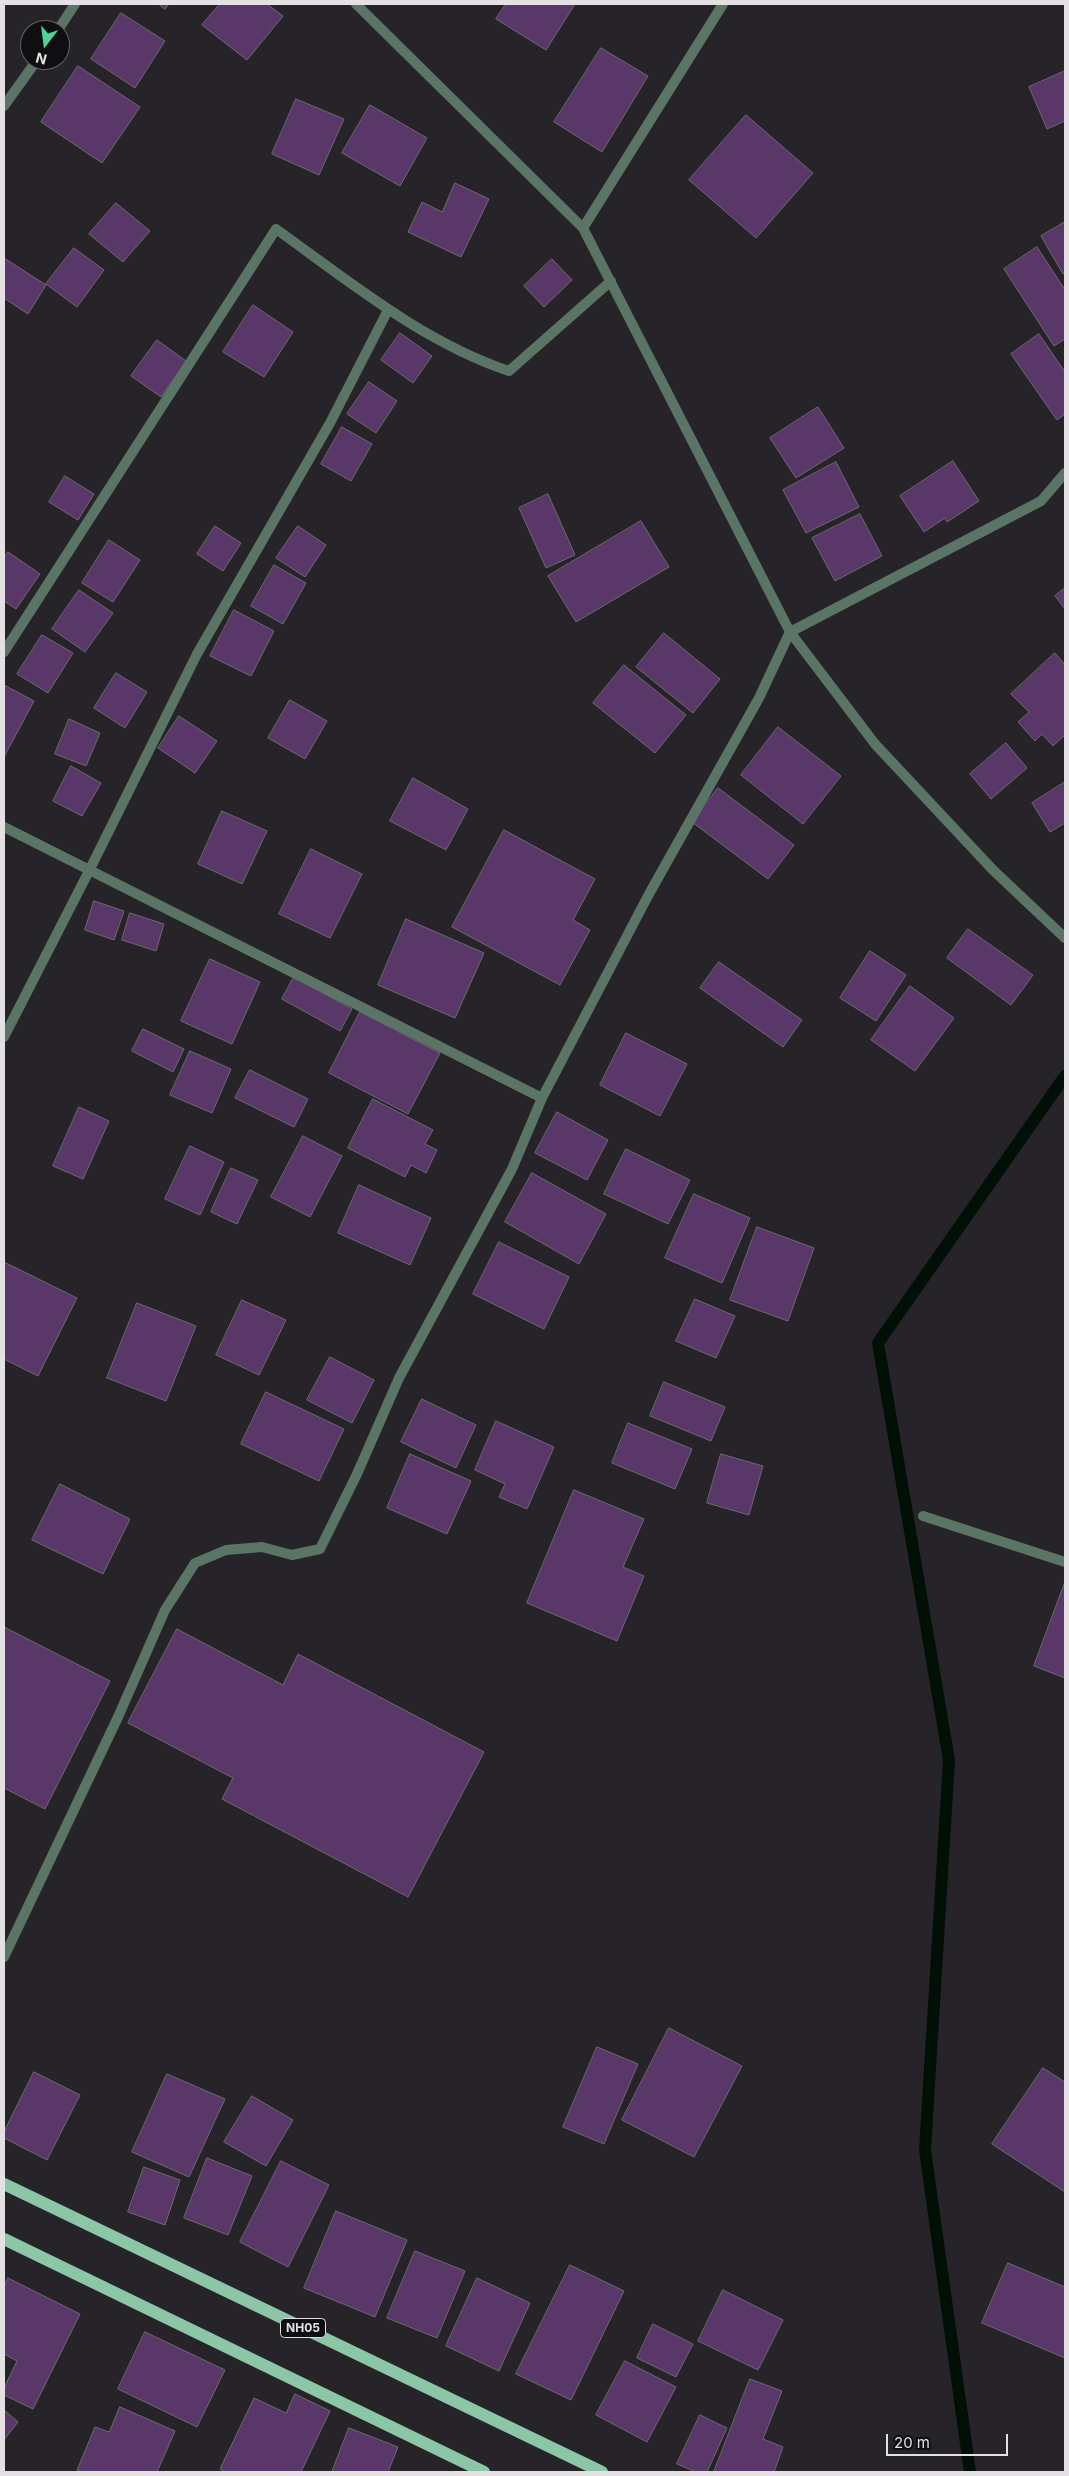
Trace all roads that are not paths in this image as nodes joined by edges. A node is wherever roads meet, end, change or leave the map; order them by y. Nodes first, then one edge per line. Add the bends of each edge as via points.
1 (75, 4) edge
2 (356, 4) edge
3 (723, 4) edge
4 (65, 20) edge
5 (30, 70) edge
6 (4, 106) edge
7 (583, 228) junction
8 (611, 281) junction
9 (388, 310) junction
10 (1065, 473) edge
11 (790, 632) junction
12 (4, 652) edge
13 (4, 827) edge
14 (89, 871) junction
15 (1065, 938) edge
16 (4, 1037) edge
17 (542, 1098) junction
18 (922, 1516) dead end
19 (1065, 1562) edge
20 (4, 1957) edge
21 (4, 2184) edge
22 (4, 2239) edge
23 (484, 2472) edge
24 (602, 2472) edge

1 - 4 street
2 - 7 street
3 - 7 street
5 - 6 street
7 - 8 street
8 - 9 street via 509,371 482,362
8 - 11 street
9 - 12 street via 276,229
9 - 14 street via 330,423 197,654
10 - 11 street via 1041,501
11 - 15 street via 875,744 993,870
11 - 17 street via 759,698 649,894
13 - 14 street
14 - 16 street
14 - 17 street
17 - 20 street via 512,1169 399,1378 320,1549 292,1554 262,1548 226,1550 195,1563 165,1610
18 - 19 street
21 - 24 main road, NH05
22 - 23 main road

